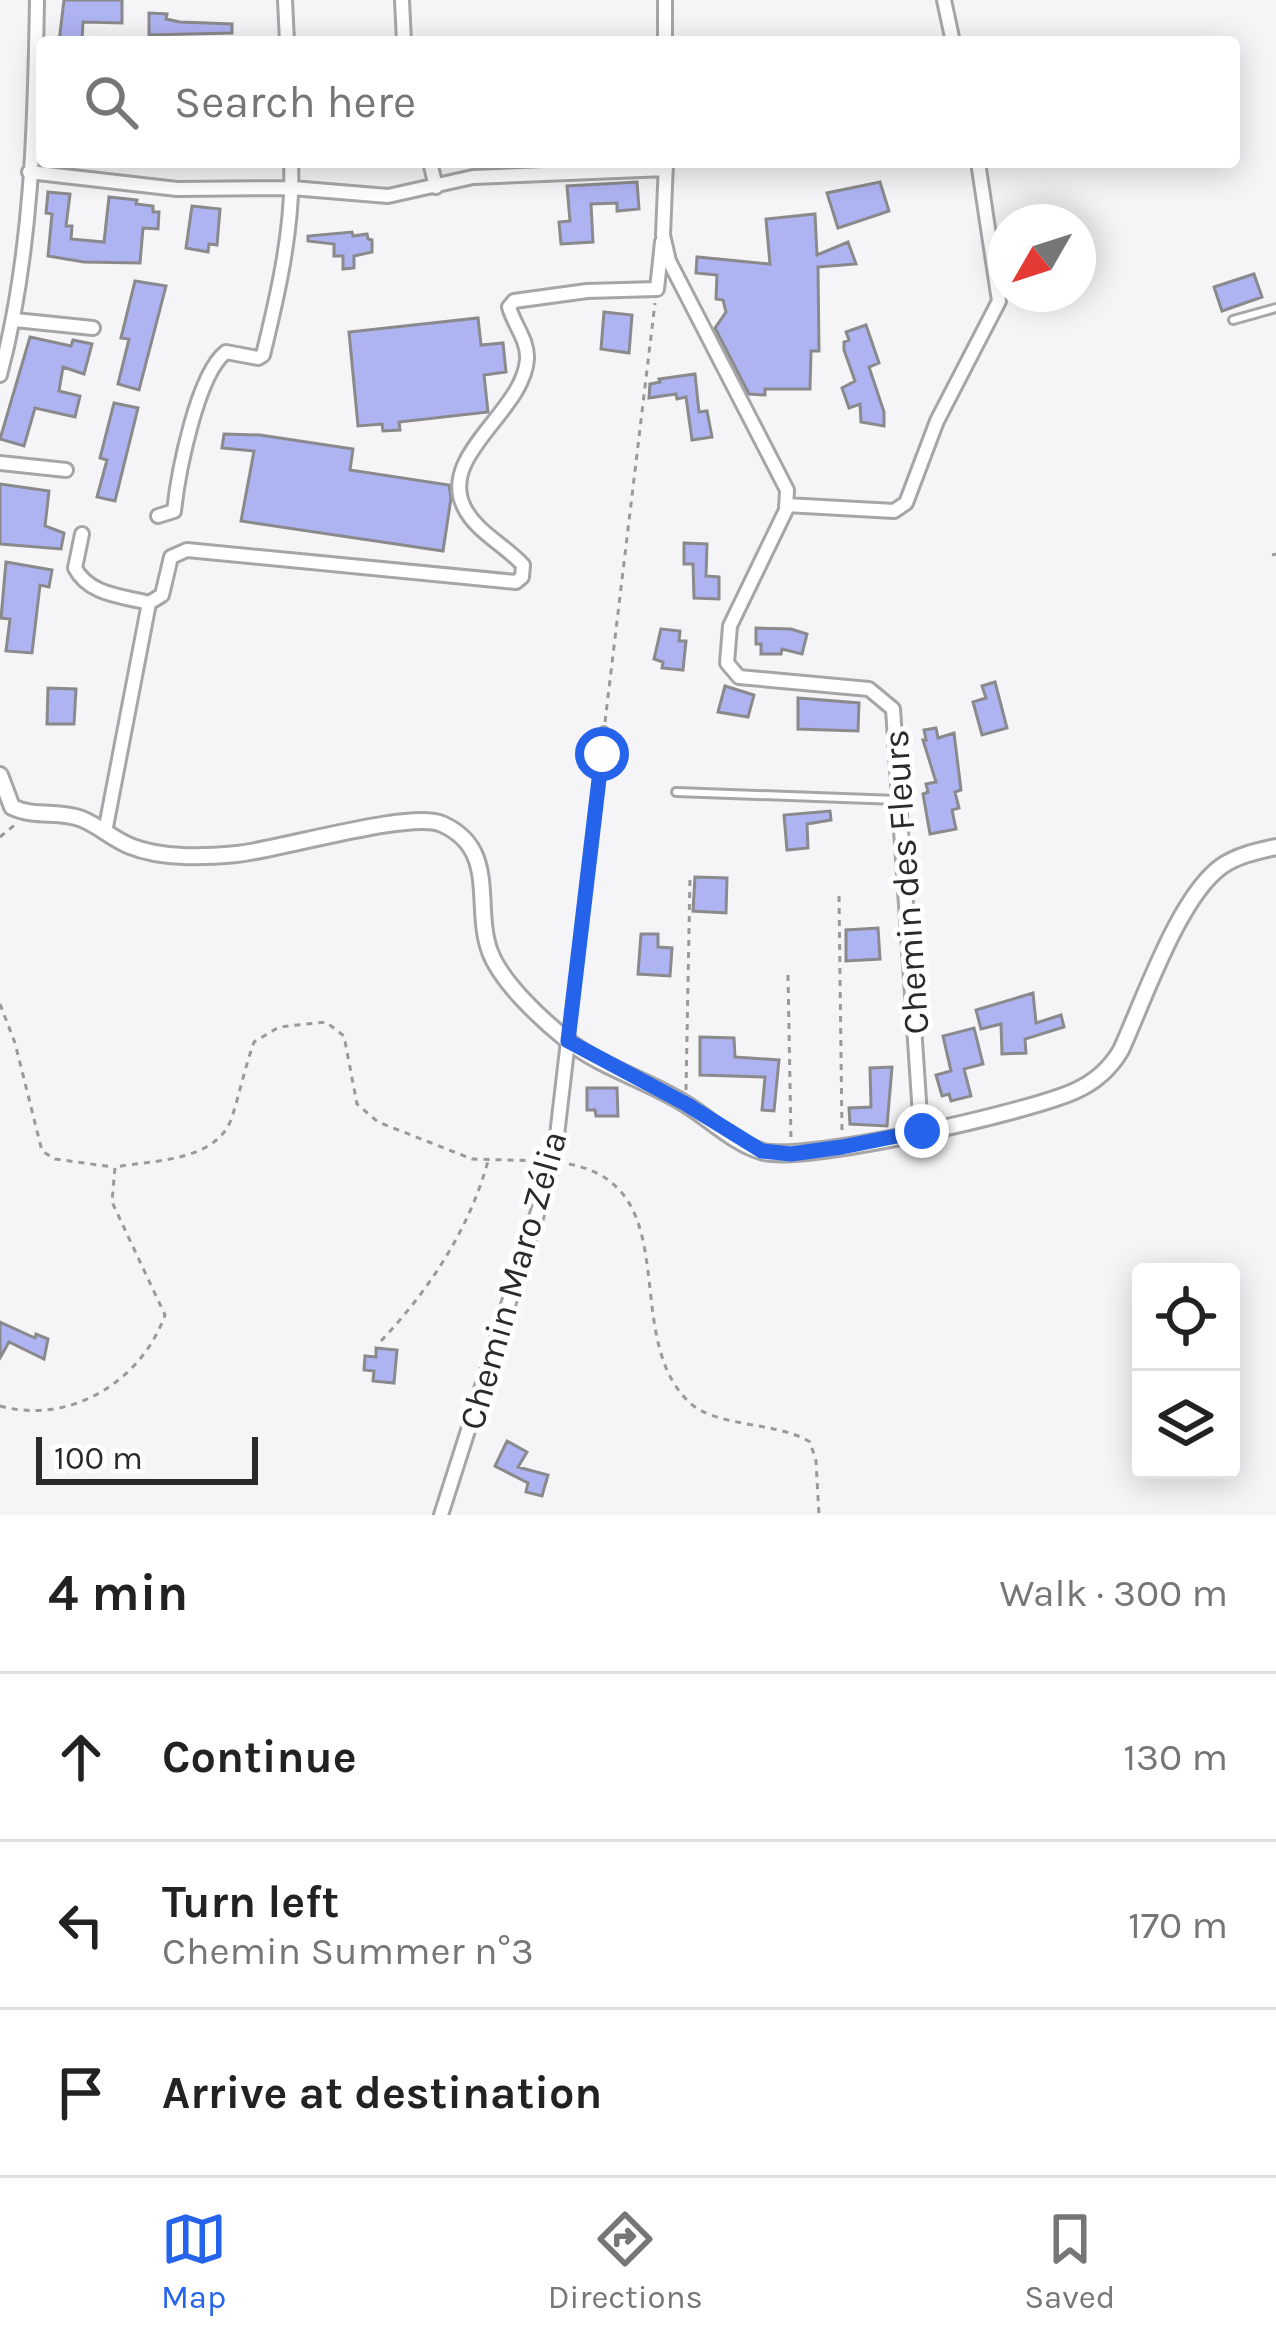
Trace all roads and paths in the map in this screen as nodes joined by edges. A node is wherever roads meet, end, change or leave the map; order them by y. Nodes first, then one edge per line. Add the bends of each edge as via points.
1 (37, 0) edge
2 (285, 0) edge
3 (402, 0) edge
4 (665, 0) edge
5 (944, 0) edge
6 (38, 36) edge
7 (287, 36) edge
8 (404, 36) edge
9 (665, 36) edge
10 (952, 36) edge
11 (36, 100) edge
12 (291, 168) edge
13 (431, 168) edge
14 (617, 168) edge
15 (665, 168) edge
16 (978, 168) edge
17 (29, 172) junction
18 (436, 187) junction
19 (292, 188) junction
20 (663, 235) junction
21 (657, 289) junction
22 (1276, 308) edge
23 (14, 320) junction
24 (1233, 320) dead end
25 (93, 328) dead end
26 (0, 375) edge
27 (0, 463) edge
28 (66, 470) dead end
29 (786, 505) junction
30 (158, 516) dead end
31 (82, 534) dead end
32 (149, 603) junction
33 (604, 731) joint
34 (0, 775) edge
35 (676, 791) dead end
36 (900, 800) junction
37 (27, 814) junction
38 (105, 832) junction
39 (0, 837) edge
40 (1276, 847) edge
41 (690, 878) dead end
42 (838, 896) dead end
43 (788, 975) dead end
44 (0, 1004) edge
45 (568, 1041) junction
46 (686, 1104) junction
47 (922, 1131) junction
48 (842, 1147) junction
49 (791, 1154) junction
50 (489, 1160) junction
51 (554, 1161) junction
52 (115, 1167) junction
53 (381, 1341) dead end
54 (0, 1406) edge
55 (441, 1515) edge
56 (819, 1515) edge

1 - 6 street
2 - 7 street
3 - 8 street
4 - 9 street
5 - 10 street
11 - 17 street
12 - 19 street
13 - 18 street
14 - 18 street via 473,177
15 - 20 street
16 - 29 street via 999,302 937,421 906,503 894,511
17 - 19 street via 177,189
17 - 23 street
18 - 19 street via 388,196
19 - 30 street via 262,355 226,352 212,367 182,457 174,511
20 - 21 street
20 - 29 street via 669,262 787,490
21 - 32 street via 544,295 508,308 524,338 526,369 477,444 459,494 475,523 524,565 515,582 187,550 172,556 163,595
21 - 33 path
22 - 24 lane
23 - 25 street
23 - 26 street
27 - 28 street
29 - 36 street, Chemin des Fleurs via 730,626 728,663 739,677 868,689 883,698 893,709
31 - 32 street via 74,568 80,578
32 - 38 street
33 - 45 lane
34 - 37 street via 7,800
35 - 36 lane
36 - 47 street, Chemin des Fleurs
37 - 38 street via 81,819
37 - 39 path
38 - 45 street via 156,853 235,854 408,820 439,822 476,851 492,957
40 - 47 street via 1235,858 1206,879 1102,1074 1057,1098
41 - 46 path
42 - 48 path
43 - 49 path
44 - 52 path via 42,1150 55,1160
45 - 46 street
45 - 51 street, Chemin Maro Zélia
46 - 49 street via 762,1151
47 - 48 street
48 - 49 street
50 - 51 path
50 - 52 path via 446,1152 378,1122 357,1104 344,1036 326,1022 279,1028 254,1042 218,1140 198,1152
50 - 53 path via 436,1274
51 - 55 street, Chemin Maro Zélia
51 - 56 path via 586,1167 630,1198 666,1368 689,1402 710,1414 810,1442
52 - 54 path via 112,1202 165,1315 158,1334 94,1399 69,1409

